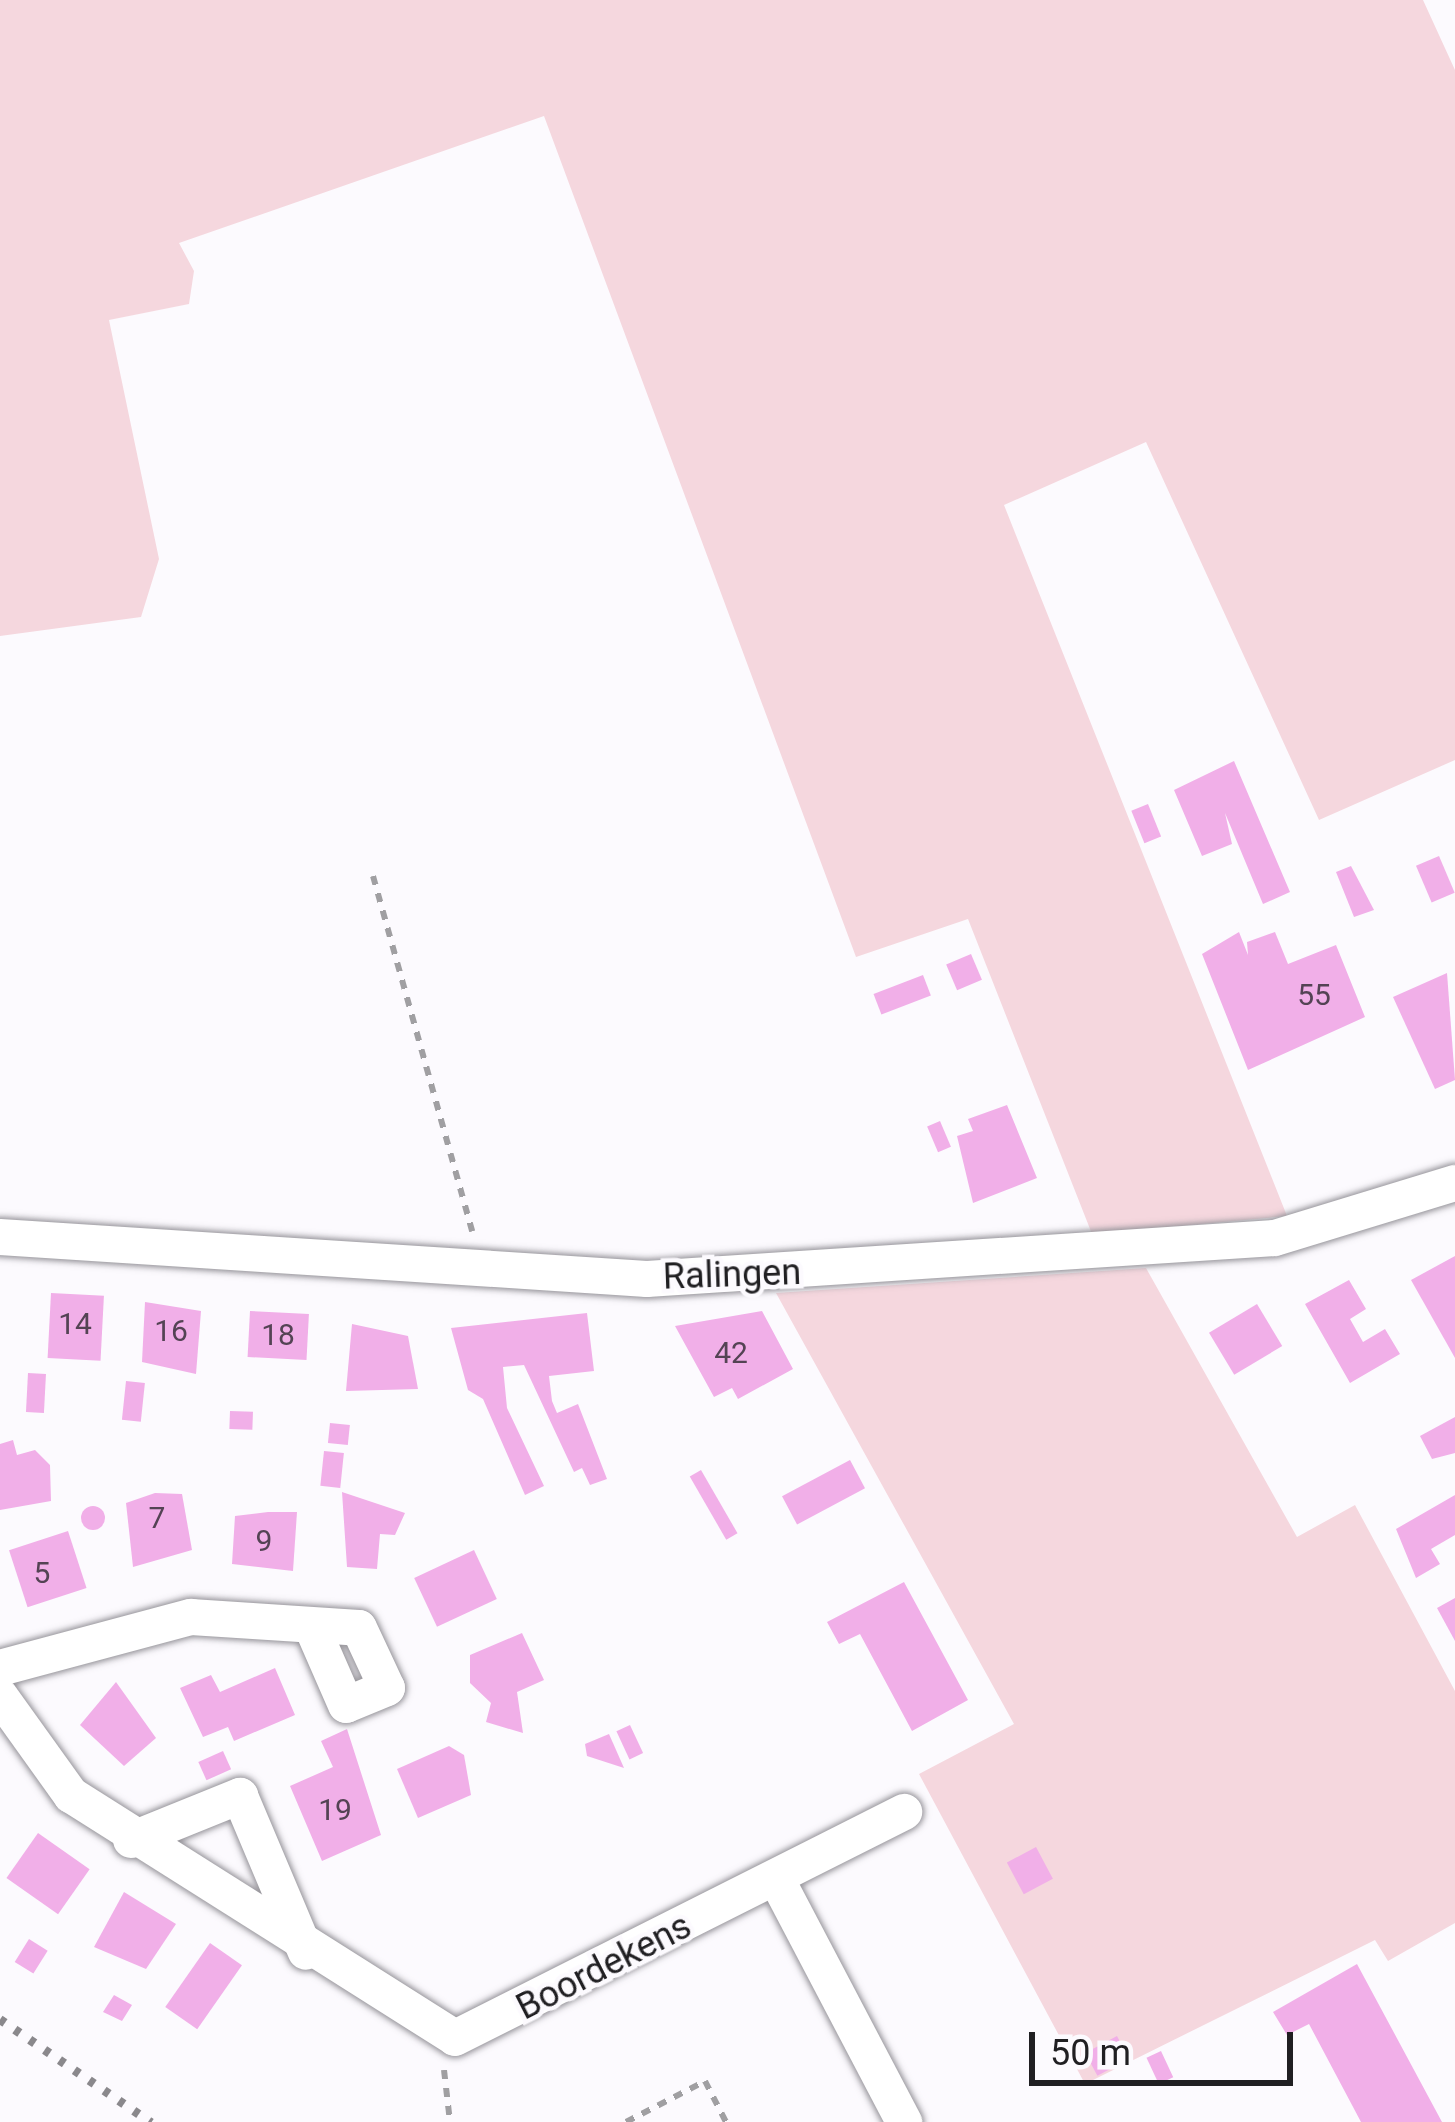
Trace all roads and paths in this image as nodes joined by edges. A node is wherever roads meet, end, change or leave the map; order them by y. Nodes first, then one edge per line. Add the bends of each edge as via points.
1 (374, 876) dead end
2 (1455, 1183) edge
3 (0, 1237) edge
4 (484, 1274) junction
5 (312, 1627) dead end
6 (0, 1667) edge
7 (0, 1696) edge
8 (904, 1812) dead end
9 (131, 1840) junction
10 (776, 1878) junction
11 (306, 1952) junction
12 (455, 2038) junction
13 (450, 2122) edge
14 (626, 2122) edge
15 (726, 2122) edge
16 (904, 2122) edge

1 - 4 path
2 - 4 street, Ralingen via 1340,1226 1156,1251 647,1279
3 - 4 street, Ralingen
5 - 6 street via 148,1621
7 - 9 street via 71,1795
8 - 10 street, Boordekens
9 - 11 street
9 - 11 street via 240,1796
10 - 12 street, Boordekens
10 - 16 street
11 - 12 street
12 - 13 path via 438,2090
14 - 15 path via 705,2081

